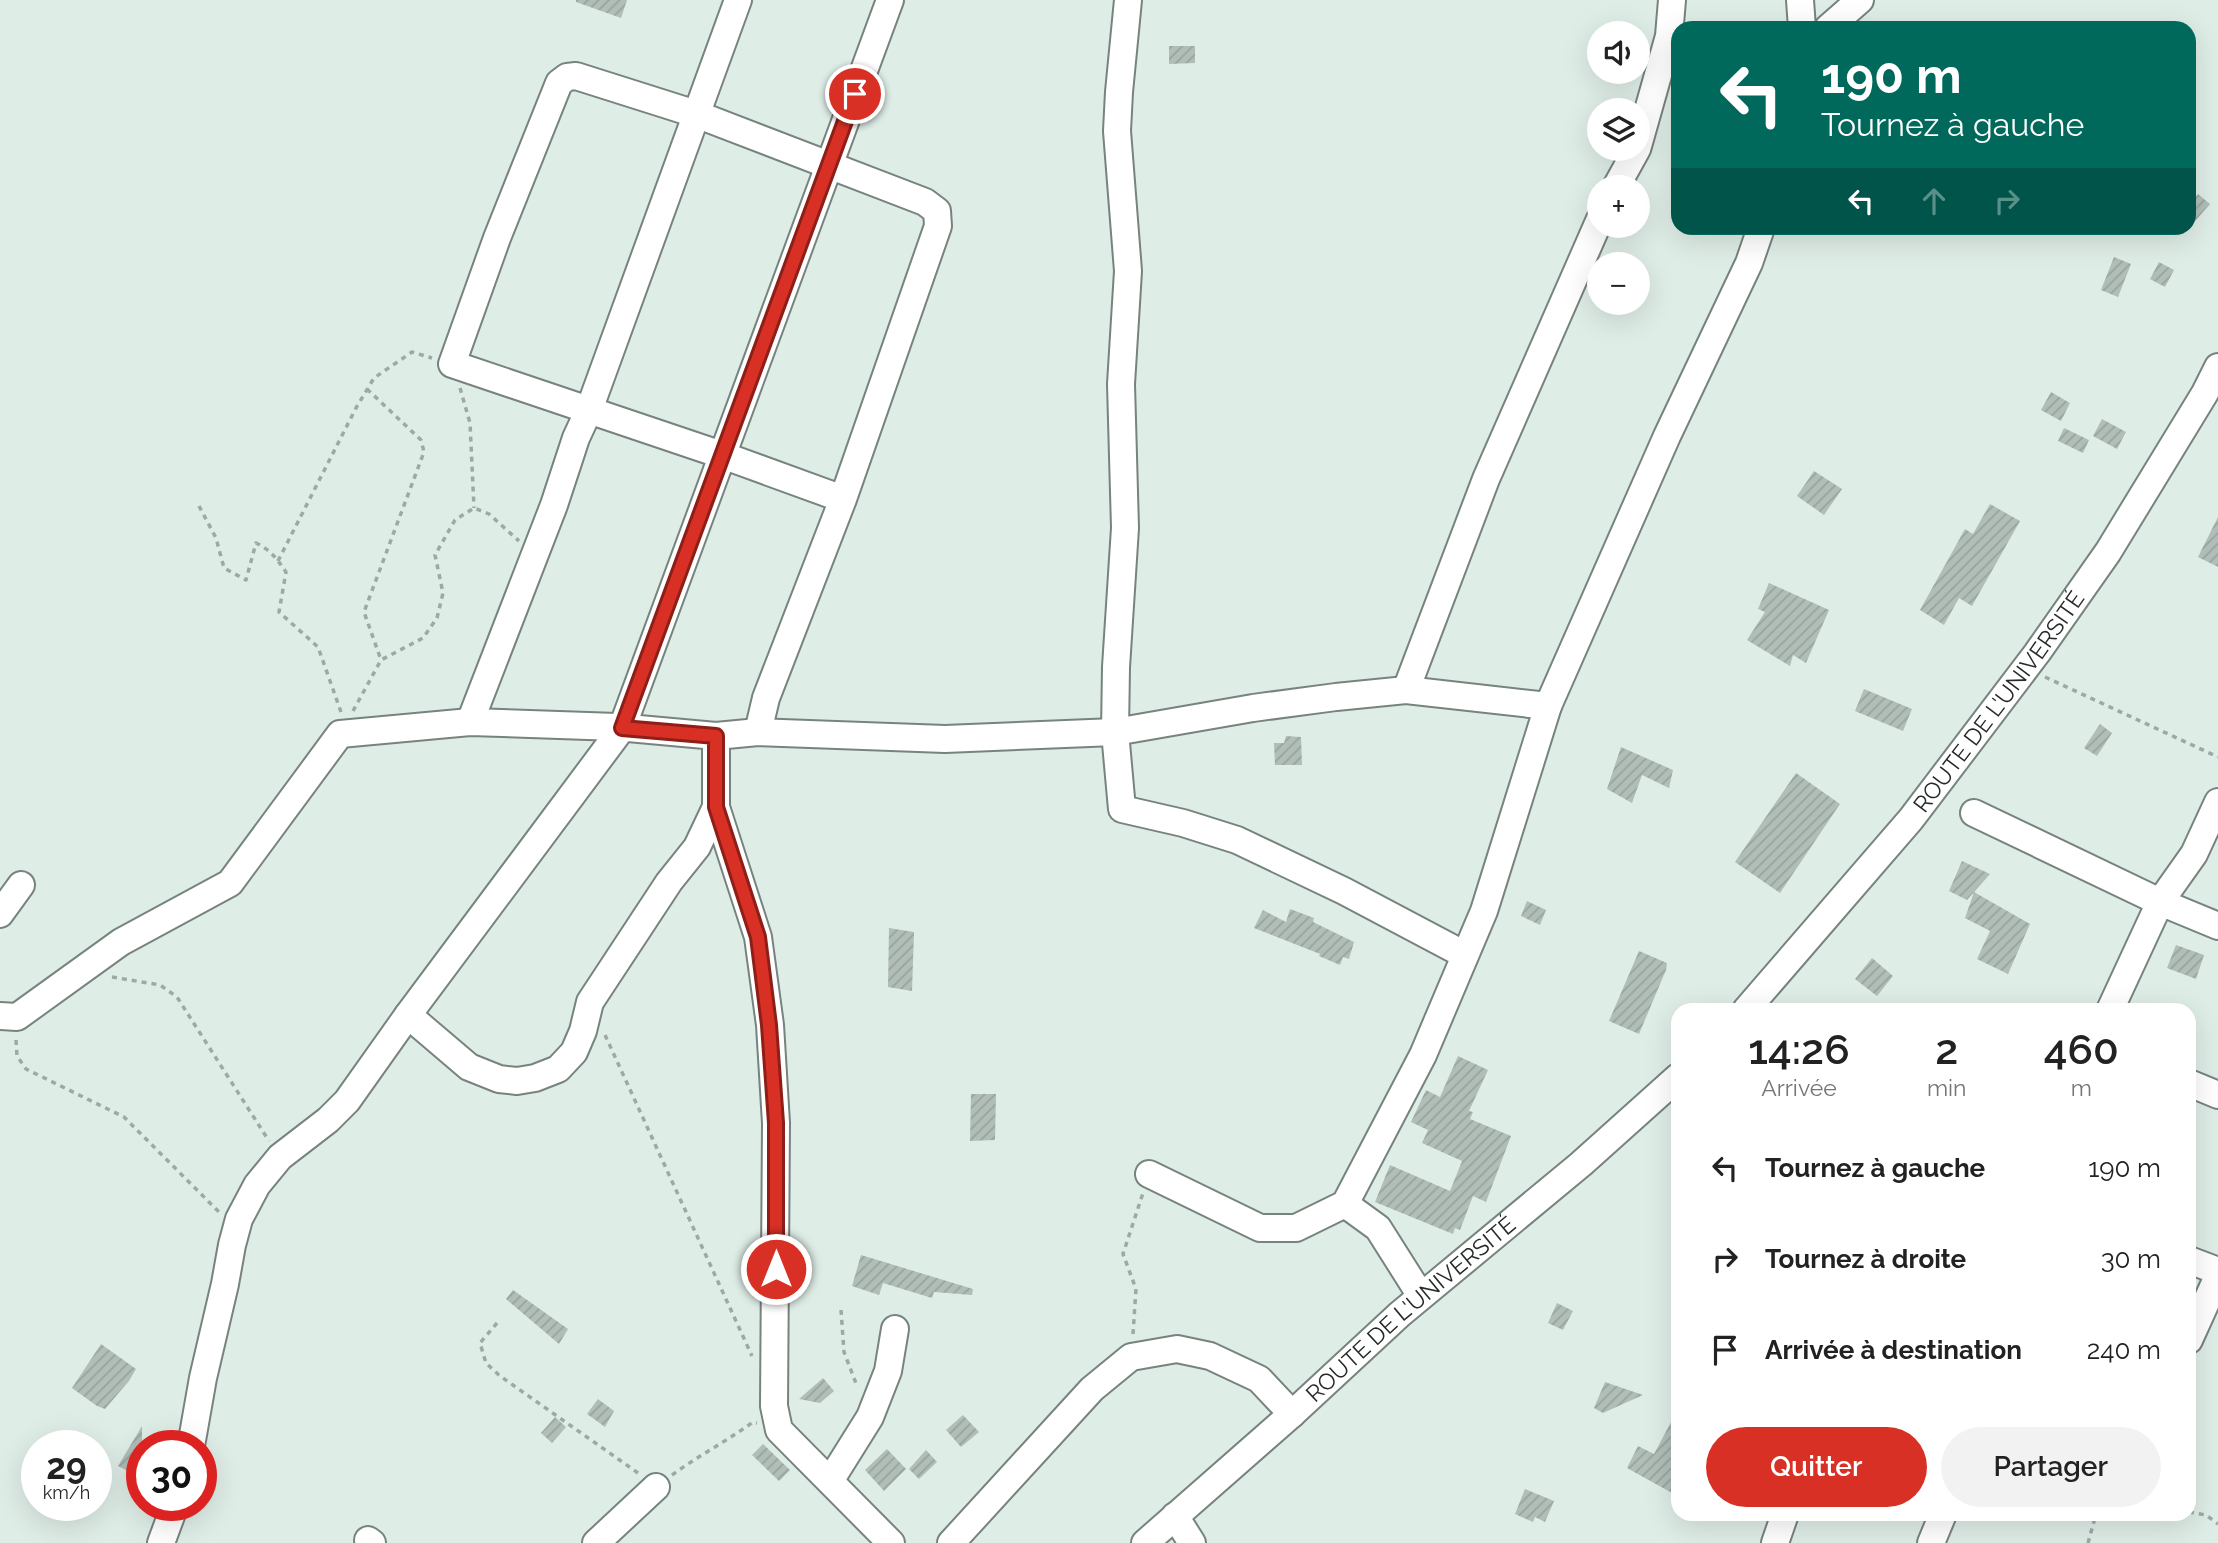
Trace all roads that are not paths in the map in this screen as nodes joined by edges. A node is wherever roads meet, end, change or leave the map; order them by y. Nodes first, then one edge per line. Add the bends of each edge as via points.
1 (738, 0) edge
2 (890, 0) edge
3 (1128, 0) edge
4 (1672, 0) edge
5 (1800, 0) edge
6 (1860, 0) edge
7 (1802, 21) edge
8 (1836, 21) edge
9 (1650, 103) edge
10 (696, 114) junction
11 (829, 164) junction
12 (1759, 235) edge
13 (1592, 238) edge
14 (2218, 367) edge
15 (589, 411) junction
16 (722, 455) junction
17 (843, 499) junction
18 (1406, 690) junction
19 (1548, 706) junction
20 (470, 722) junction
21 (622, 728) junction
22 (758, 732) junction
23 (1115, 732) junction
24 (716, 736) junction
25 (2218, 802) edge
26 (716, 807) junction
27 (1973, 813) dead end
28 (21, 885) dead end
29 (2160, 902) junction
30 (0, 914) edge
31 (2218, 926) edge
32 (1465, 956) junction
33 (1752, 1003) edge
34 (2113, 1003) edge
35 (408, 1015) junction
36 (8, 1016) edge
37 (1671, 1083) edge
38 (2196, 1086) edge
39 (2218, 1095) edge
40 (1149, 1174) road end
41 (1345, 1204) junction
42 (2196, 1262) edge
43 (2218, 1271) edge
44 (2218, 1276) edge
45 (1421, 1296) junction
46 (2196, 1325) edge
47 (895, 1329) dead end
48 (1292, 1414) junction
49 (194, 1430) edge
50 (830, 1481) junction
51 (656, 1487) road end
52 (1175, 1516) junction
53 (169, 1521) edge
54 (1783, 1521) edge
55 (1940, 1521) edge
56 (161, 1543) edge
57 (596, 1543) edge
58 (891, 1543) edge
59 (951, 1543) edge
60 (1145, 1543) edge
61 (1192, 1543) edge
62 (1775, 1543) edge
63 (1931, 1543) edge

1 - 10 street
2 - 11 street
3 - 23 street via 1117,131 1128,271 1121,384 1125,528
4 - 9 street via 1670,36
5 - 7 street
6 - 8 street
10 - 11 street
10 - 15 street
10 - 15 street via 567,77 559,83 497,237 452,364
11 - 16 street
11 - 17 street via 925,202 937,212 938,226
12 - 19 street
13 - 18 street via 1486,479
14 - 33 street, ROUTE DE L'UNIVERSITÉ via 2108,552 2026,668 1911,819
15 - 16 street
15 - 20 street
16 - 17 street
16 - 21 street
17 - 22 street via 766,698
18 - 19 street
18 - 23 street via 1253,708
19 - 32 street
20 - 21 street
20 - 36 street via 342,729 230,883 121,942
21 - 24 street
21 - 35 street
22 - 23 street via 945,739
22 - 24 street
23 - 32 street via 1122,809 1237,840
24 - 26 street
25 - 29 street via 2193,854
26 - 35 street via 697,847 590,1002 574,1052 558,1069 535,1078 499,1079 469,1067
26 - 50 street via 758,937 769,1025 776,1123 774,1406 779,1430
27 - 29 street
28 - 30 street
29 - 31 street
29 - 34 street
32 - 41 street via 1423,1055
35 - 49 street via 347,1101 280,1157 257,1185 236,1229
37 - 45 street, ROUTE DE L'UNIVERSITÉ
38 - 39 street
40 - 41 street via 1260,1228 1296,1228
41 - 45 street via 1378,1228
42 - 43 street
44 - 46 street
45 - 48 street, ROUTE DE L'UNIVERSITÉ
47 - 50 street via 888,1371 870,1417
48 - 52 street, ROUTE DE L'UNIVERSITÉ
48 - 59 street via 1259,1379 1210,1356 1177,1349 1131,1357 1092,1389
50 - 58 street
51 - 57 street
52 - 60 street, ROUTE DE L'UNIVERSITÉ
52 - 61 street
53 - 56 street
54 - 62 street
55 - 63 street

